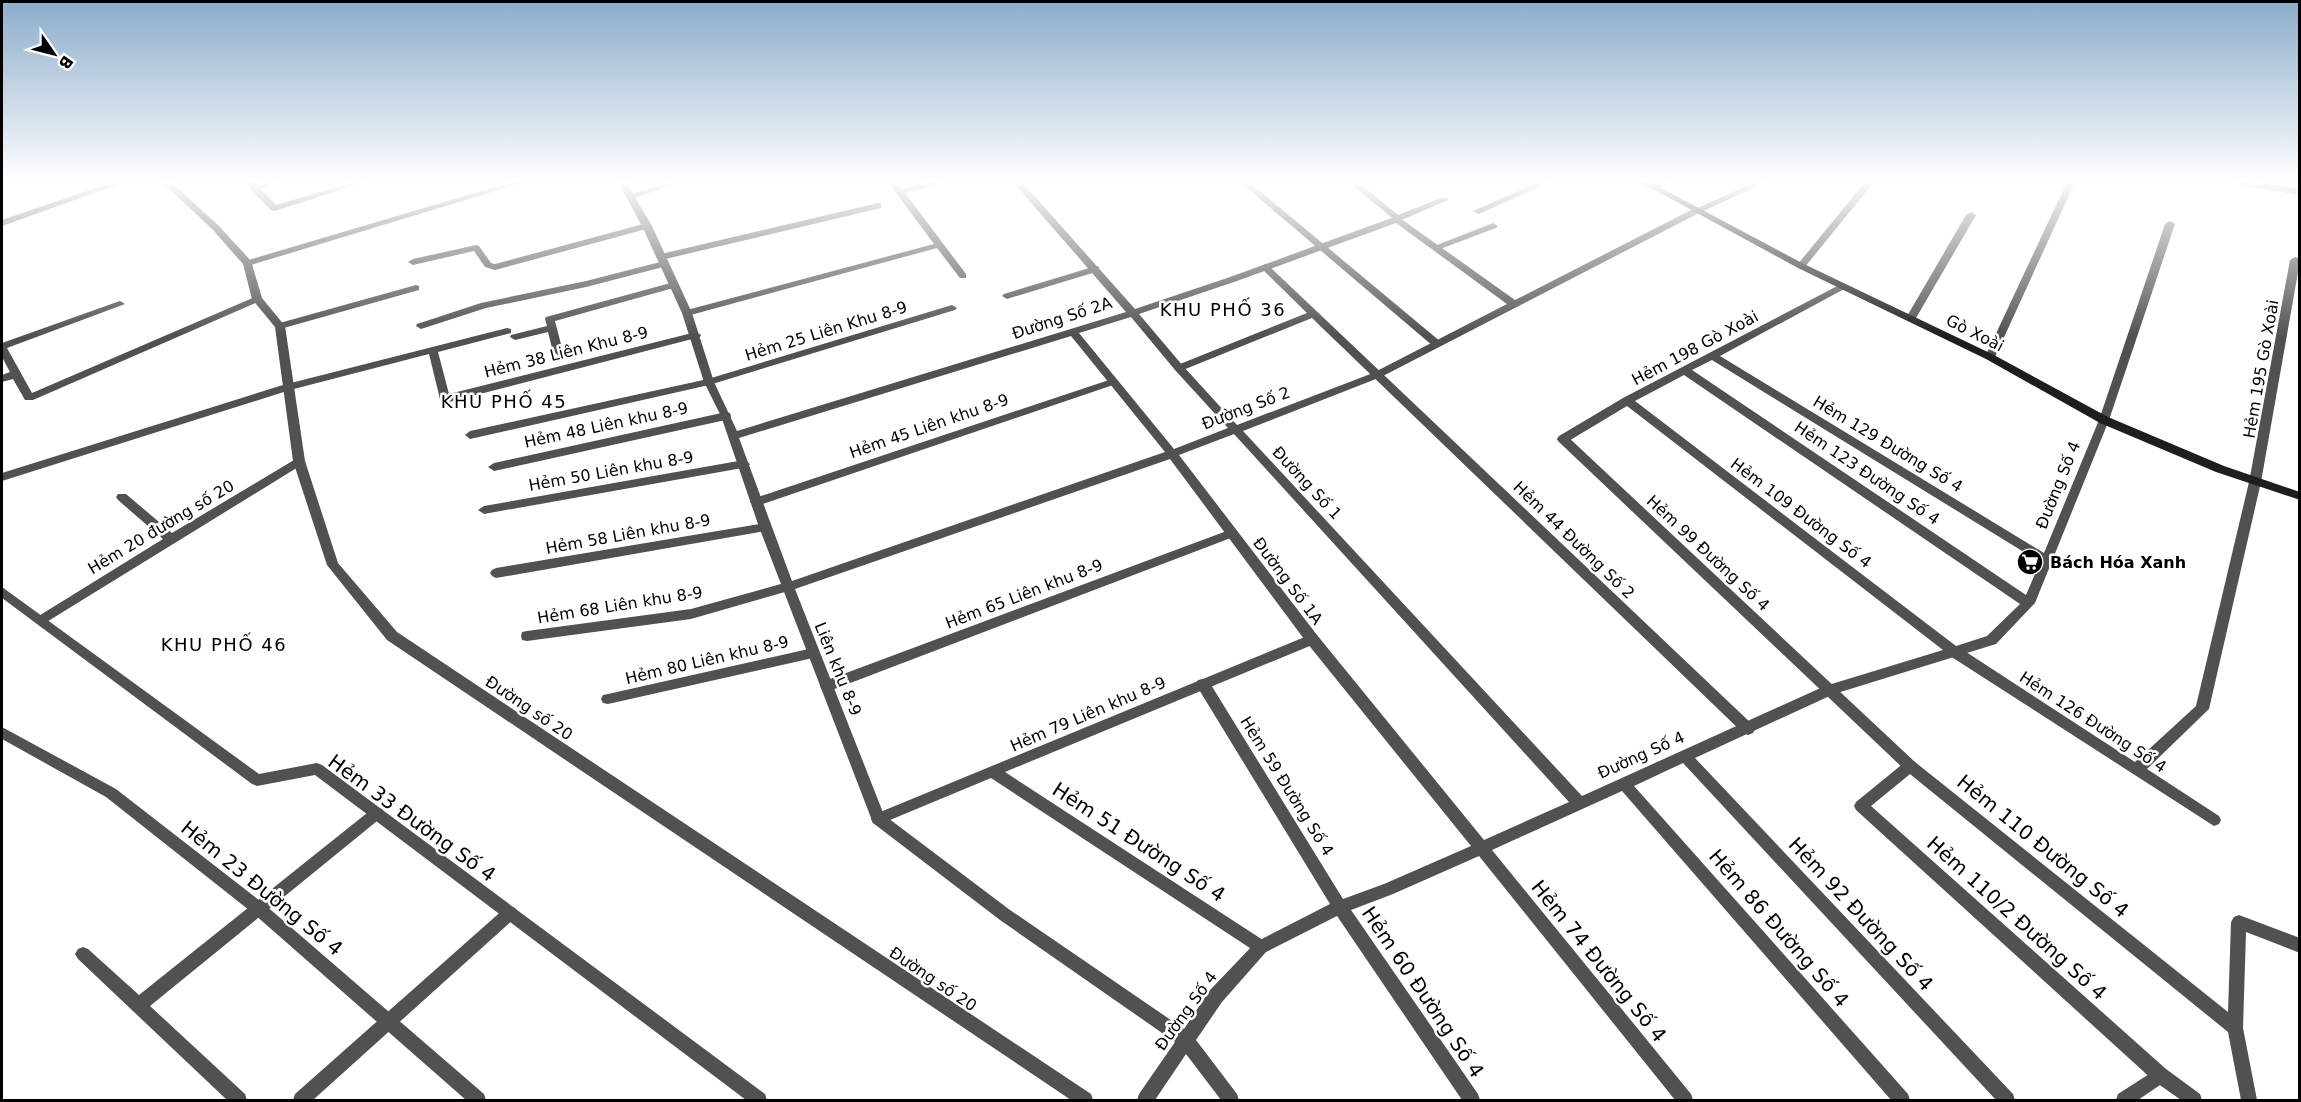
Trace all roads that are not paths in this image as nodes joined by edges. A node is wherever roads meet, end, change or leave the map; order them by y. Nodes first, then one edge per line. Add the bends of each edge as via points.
1 (218, 233) edge
2 (348, 233) edge
3 (619, 233) edge
4 (650, 233) edge
5 (771, 233) edge
6 (930, 233) edge
7 (1063, 233) edge
8 (1306, 233) edge
9 (1360, 233) edge
10 (1418, 233) edge
11 (1473, 233) edge
12 (1652, 233) edge
13 (1739, 233) edge
14 (1828, 233) edge
15 (1960, 233) edge
16 (2048, 233) edge
17 (2167, 233) edge
18 (939, 245) junction
19 (1437, 247) junction
20 (1323, 248) junction
21 (2295, 260) dead end
22 (663, 261) junction
23 (413, 262) dead end
24 (248, 263) junction
25 (1801, 266) junction
26 (1264, 267) junction
27 (1096, 270) junction
28 (963, 276) dead end
29 (674, 285) junction
30 (1843, 286) junction
31 (416, 288) dead end
32 (1007, 296) dead end
33 (257, 299) junction
34 (120, 304) dead end
35 (1514, 304) junction
36 (952, 308) dead end
37 (1132, 312) junction
38 (687, 313) junction
39 (1313, 314) junction
40 (1911, 318) junction
41 (280, 326) junction
42 (421, 326) dead end
43 (552, 328) junction
44 (1072, 332) junction
45 (696, 335) junction
46 (1437, 344) junction
47 (2, 347) edge
48 (433, 351) junction
49 (558, 352) dead end
50 (1713, 356) junction
51 (1990, 357) junction
52 (1179, 368) junction
53 (1686, 371) junction
54 (16, 374) junction
55 (1377, 375) junction
56 (2, 379) edge
57 (709, 382) junction
58 (1112, 382) junction
59 (287, 387) junction
60 (1627, 401) junction
61 (726, 416) junction
62 (2104, 420) junction
63 (1236, 430) junction
64 (470, 435) dead end
65 (733, 436) junction
66 (1563, 439) joint
67 (1172, 454) junction
68 (299, 461) junction
69 (744, 464) junction
70 (494, 467) dead end
71 (2, 477) edge
72 (2256, 482) junction
73 (2300, 496) edge
74 (122, 497) dead end
75 (756, 502) junction
76 (484, 510) dead end
77 (765, 527) junction
78 (1232, 533) junction
79 (172, 540) junction
80 (2046, 560) junction
81 (496, 573) dead end
82 (788, 587) junction
83 (2, 592) edge
84 (2029, 603) junction
85 (41, 620) junction
86 (526, 636) dead end
87 (1312, 639) junction
88 (1955, 652) junction
89 (813, 653) junction
90 (1203, 684) junction
91 (827, 686) junction
92 (1830, 690) junction
93 (608, 699) dead end
94 (1748, 729) junction
95 (2, 733) edge
96 (1684, 756) junction
97 (1910, 766) junction
98 (2137, 769) junction
99 (993, 771) junction
100 (1624, 784) junction
101 (1578, 802) junction
102 (377, 813) junction
103 (878, 819) junction
104 (2214, 819) dead end
105 (1480, 849) junction
106 (1340, 907) junction
107 (259, 909) junction
108 (510, 913) junction
109 (2300, 946) edge
110 (1262, 948) junction
111 (83, 954) dead end
112 (138, 1006) junction
113 (389, 1023) junction
114 (2235, 1028) junction
115 (1186, 1040) junction
116 (2160, 1075) junction
117 (238, 1101) edge
118 (302, 1101) edge
119 (478, 1101) edge
120 (759, 1101) edge
121 (1085, 1101) edge
122 (1145, 1101) edge
123 (1231, 1101) edge
124 (1472, 1101) edge
125 (1685, 1101) edge
126 (1902, 1101) edge
127 (2007, 1101) edge
128 (2124, 1101) edge
129 (2194, 1101) edge
130 (2249, 1101) edge

1 - 24 street
2 - 24 street
3 - 23 street via 495,267 476,248
4 - 22 street, Liên khu 8-9
5 - 22 street
6 - 18 street
7 - 27 street, Đường Số 1
8 - 20 street
9 - 20 street, Đường Số 2A
10 - 19 street
11 - 19 street
12 - 35 street, Đường Số 2
13 - 25 street, Gò Xoài
14 - 25 street
15 - 40 street
16 - 51 street
17 - 62 street, Đường Số 4
18 - 28 street
18 - 38 street
19 - 35 street
20 - 26 street, Đường Số 2A
20 - 46 street
21 - 72 street, Hẻm 195 Gò Xoài
22 - 29 street, Liên khu 8-9
22 - 42 street via 586,284 484,304
24 - 33 street
25 - 30 street, Gò Xoài
26 - 37 street, Đường Số 2A
26 - 39 street, Hẻm 44 Đường Số 2
27 - 32 street
27 - 37 street, Đường Số 1
29 - 38 street, Liên khu 8-9
29 - 43 street via 550,319
30 - 40 street, Gò Xoài
30 - 50 street, Hẻm 198 Gò Xoài
31 - 41 street
33 - 41 street
33 - 54 street via 29,398
34 - 47 street
35 - 46 street, Đường Số 2
36 - 57 street, Hẻm 25 Liên Khu 8-9
37 - 44 street, Đường Số 2A
37 - 52 street, Đường Số 1
38 - 45 street, Liên khu 8-9
39 - 52 street
39 - 55 street, Hẻm 44 Đường Số 2
40 - 51 street, Gò Xoài
41 - 59 street, Đường số 20
43 - 48 street
43 - 49 street
44 - 58 street, Đường Số 1A
44 - 65 street, Đường Số 2A
45 - 48 street, Hẻm 38 Liên Khu 8-9 via 445,399
45 - 57 street, Liên khu 8-9
46 - 55 street, Đường Số 2
47 - 54 street
48 - 59 street
50 - 53 street, Hẻm 198 Gò Xoài
50 - 80 street, Hẻm 129 Đường Số 4
51 - 62 street, Gò Xoài
52 - 63 street, Đường Số 1
53 - 60 street, Hẻm 198 Gò Xoài
53 - 84 street, Hẻm 123 Đường Số 4
54 - 56 street
55 - 63 street, Đường Số 2
55 - 94 street, Hẻm 44 Đường Số 2
57 - 61 street, Liên khu 8-9
57 - 64 street, Hẻm 25 Liên Khu 8-9
58 - 67 street, Đường Số 1A
58 - 75 street, Hẻm 45 Liên khu 8-9
59 - 68 street, Đường số 20
59 - 71 street
60 - 66 street, Hẻm 198 Gò Xoài
60 - 88 street, Hẻm 109 Đường Số 4
61 - 65 street, Liên khu 8-9
61 - 70 street, Hẻm 48 Liên khu 8-9
62 - 72 street, Gò Xoài
62 - 80 street, Đường Số 4
63 - 67 street, Đường Số 2
63 - 101 street, Đường Số 1
65 - 69 street, Liên khu 8-9
66 - 92 street, Hẻm 99 Đường Số 4
67 - 78 street, Đường Số 1A
67 - 82 street, Đường Số 2
68 - 79 street, Hẻm 20 đường số 20
68 - 121 street, Đường số 20 via 333,565 392,636
69 - 75 street, Liên khu 8-9
69 - 76 street, Hẻm 50 Liên khu 8-9
72 - 73 street, Gò Xoài
72 - 98 street, Hẻm 195 Gò Xoài via 2202,709
74 - 79 street
75 - 77 street, Liên khu 8-9
77 - 81 street, Hẻm 58 Liên khu 8-9
77 - 82 street, Liên khu 8-9
78 - 87 street, Đường Số 1A
78 - 91 street, Hẻm 65 Liên khu 8-9
79 - 85 street, Hẻm 20 đường số 20
80 - 84 street, Đường Số 4
82 - 86 street, Hẻm 68 Liên khu 8-9 via 691,614
82 - 89 street, Liên khu 8-9
83 - 85 street, Hẻm 33 Đường Số 4
84 - 88 street, Đường Số 4 via 1991,640
85 - 102 street, Hẻm 33 Đường Số 4 via 257,780 317,769
87 - 90 street, Hẻm 79 Liên khu 8-9
87 - 105 street, Đường Số 1A
88 - 92 street, Đường Số 4
88 - 98 street, Hẻm 126 Đường Số 4
89 - 91 street, Liên khu 8-9
89 - 93 street, Hẻm 80 Liên khu 8-9
90 - 99 street, Hẻm 79 Liên khu 8-9
90 - 106 street, Hẻm 59 Đường Số 4
91 - 103 street, Liên khu 8-9
92 - 94 street, Đường Số 4
92 - 97 street, Hẻm 110 Đường Số 4
94 - 96 street, Đường Số 4
95 - 107 street, Hẻm 23 Đường Số 4 via 111,793
96 - 100 street, Đường Số 4
96 - 127 street, Hẻm 92 Đường Số 4
97 - 114 street, Hẻm 110 Đường Số 4
97 - 116 street, Hẻm 110/2 Đường Số 4 via 1861,806
98 - 104 street, Hẻm 126 Đường Số 4
99 - 103 street, Hẻm 79 Liên khu 8-9
99 - 110 street, Hẻm 51 Đường Số 4
100 - 101 street, Đường Số 4
100 - 126 street, Hẻm 86 Đường Số 4
101 - 105 street, Đường Số 4
102 - 107 street
102 - 108 street, Hẻm 33 Đường Số 4
103 - 115 street via 1005,915
105 - 106 street, Đường Số 4
105 - 125 street, Hẻm 74 Đường Số 4
106 - 110 street, Đường Số 4
106 - 124 street, Hẻm 60 Đường Số 4
107 - 112 street
107 - 113 street, Hẻm 23 Đường Số 4
108 - 113 street
108 - 120 street, Hẻm 33 Đường Số 4
109 - 114 street via 2239,922
110 - 115 street, Đường Số 4 via 1216,996
111 - 112 street
112 - 117 street
113 - 118 street
113 - 119 street, Hẻm 23 Đường Số 4
114 - 130 street
115 - 122 street, Đường Số 4
115 - 123 street
116 - 128 street
116 - 129 street, Hẻm 110/2 Đường Số 4

